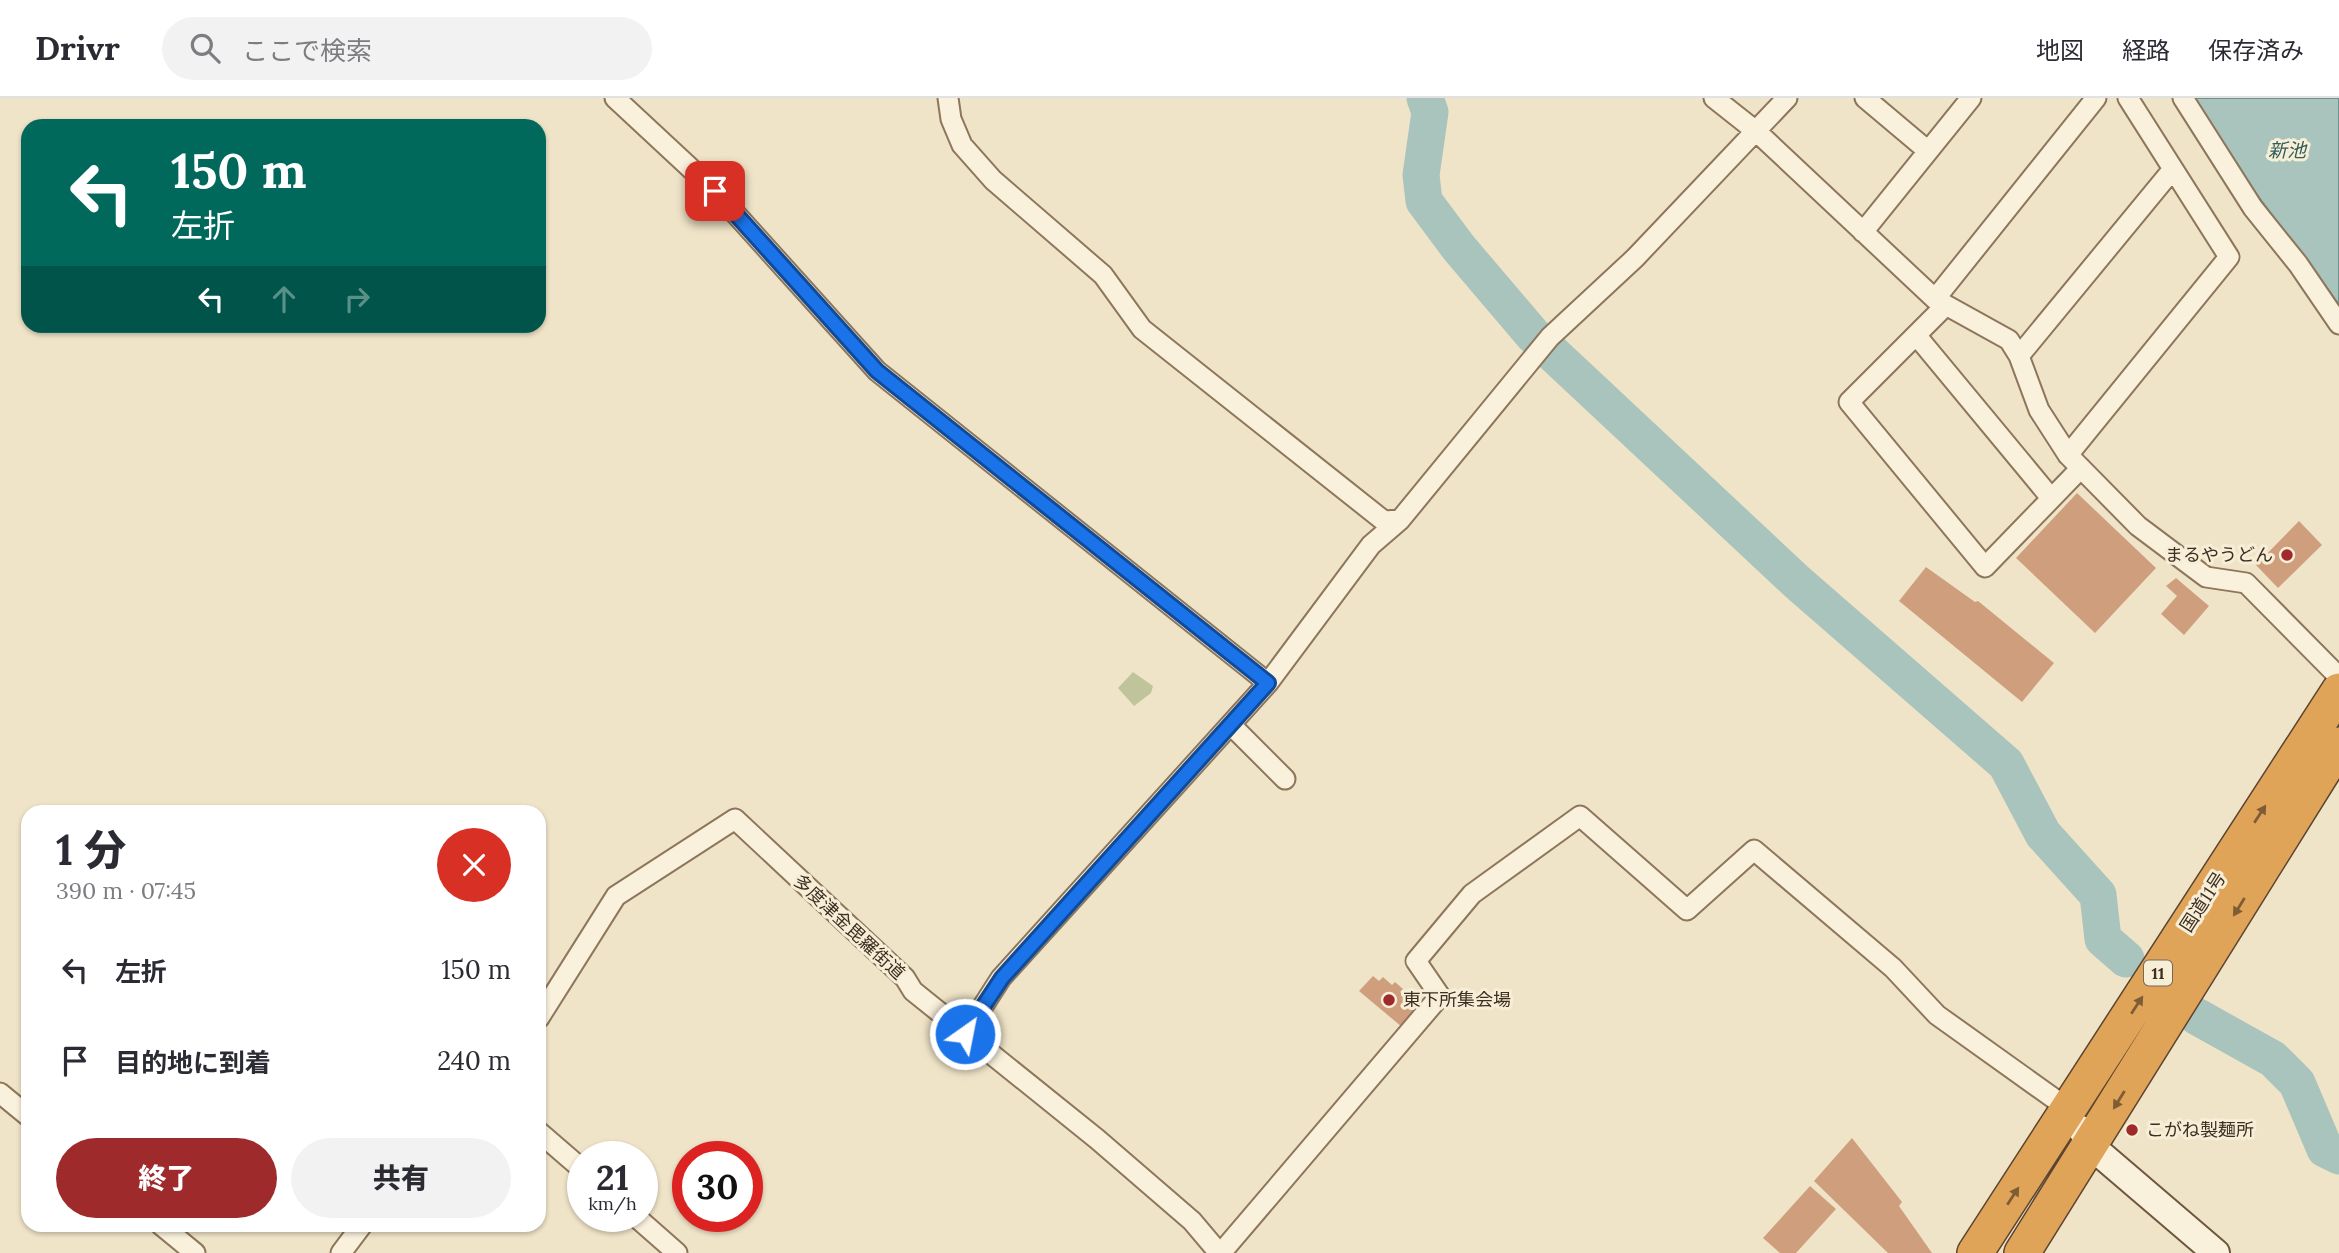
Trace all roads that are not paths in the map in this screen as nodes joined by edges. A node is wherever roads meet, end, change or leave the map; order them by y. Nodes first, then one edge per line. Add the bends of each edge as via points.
1 (615, 98) edge
2 (948, 98) edge
3 (1714, 98) edge
4 (1787, 98) edge
5 (1865, 98) edge
6 (1971, 98) edge
7 (2096, 98) edge
8 (2128, 98) edge
9 (2183, 98) edge
10 (1757, 132) junction
11 (1928, 151) junction
12 (2173, 169) junction
13 (1863, 232) junction
14 (1940, 302) junction
15 (2339, 324) edge
16 (1916, 335) junction
17 (2019, 356) junction
18 (2074, 461) junction
19 (2051, 498) junction
20 (1404, 519) junction
21 (2339, 677) edge
22 (1268, 683) junction
23 (2339, 691) edge
24 (1231, 725) junction
25 (2339, 745) edge
26 (1285, 779) dead end
27 (546, 1007) edge
28 (965, 1034) junction
29 (0, 1093) edge
30 (21, 1110) edge
31 (2070, 1110) junction
32 (546, 1138) edge
33 (2091, 1146) junction
34 (567, 1156) edge
35 (169, 1232) edge
36 (357, 1232) edge
37 (653, 1232) edge
38 (195, 1253) edge
39 (341, 1253) edge
40 (677, 1253) edge
41 (1220, 1253) edge
42 (1975, 1253) edge
43 (2022, 1253) edge
44 (2216, 1253) edge

1 - 22 street via 715,191 877,371
2 - 20 street via 962,145 993,180 1103,275 1142,329 1384,521
3 - 10 street
4 - 10 street
5 - 11 street
6 - 11 street
7 - 14 street
8 - 12 street
9 - 15 street via 2253,208
10 - 13 street
10 - 20 street via 1545,344
11 - 13 street
12 - 17 street
12 - 18 street via 2229,257
13 - 14 street
14 - 16 street
14 - 17 street via 2009,340
16 - 19 street
16 - 19 street via 1849,402 1985,567
17 - 18 street via 2039,410
18 - 19 street
18 - 21 street via 2138,526 2206,577 2246,583
20 - 22 street via 1371,545
22 - 24 street
31 -> 23 highway, 国道11号 / 11
24 - 26 street
24 - 28 street via 1002,978
25 -> 33 highway, 国道11号 / 11
27 - 28 street, 多度津金毘羅街道 via 616,896 735,819 905,978 913,991
28 - 41 street, 多度津金毘羅街道 via 1097,1139 1181,1212
29 - 30 street
31 - 33 street
31 - 41 street via 1937,1015 1893,968 1754,850 1687,910 1580,816 1472,894 1416,961 1440,996
42 -> 31 highway, 国道11号 / 11
32 - 34 street
33 - 43 highway, 国道11号 / 11
33 - 44 street
35 - 38 street
36 - 39 street
37 - 40 street

